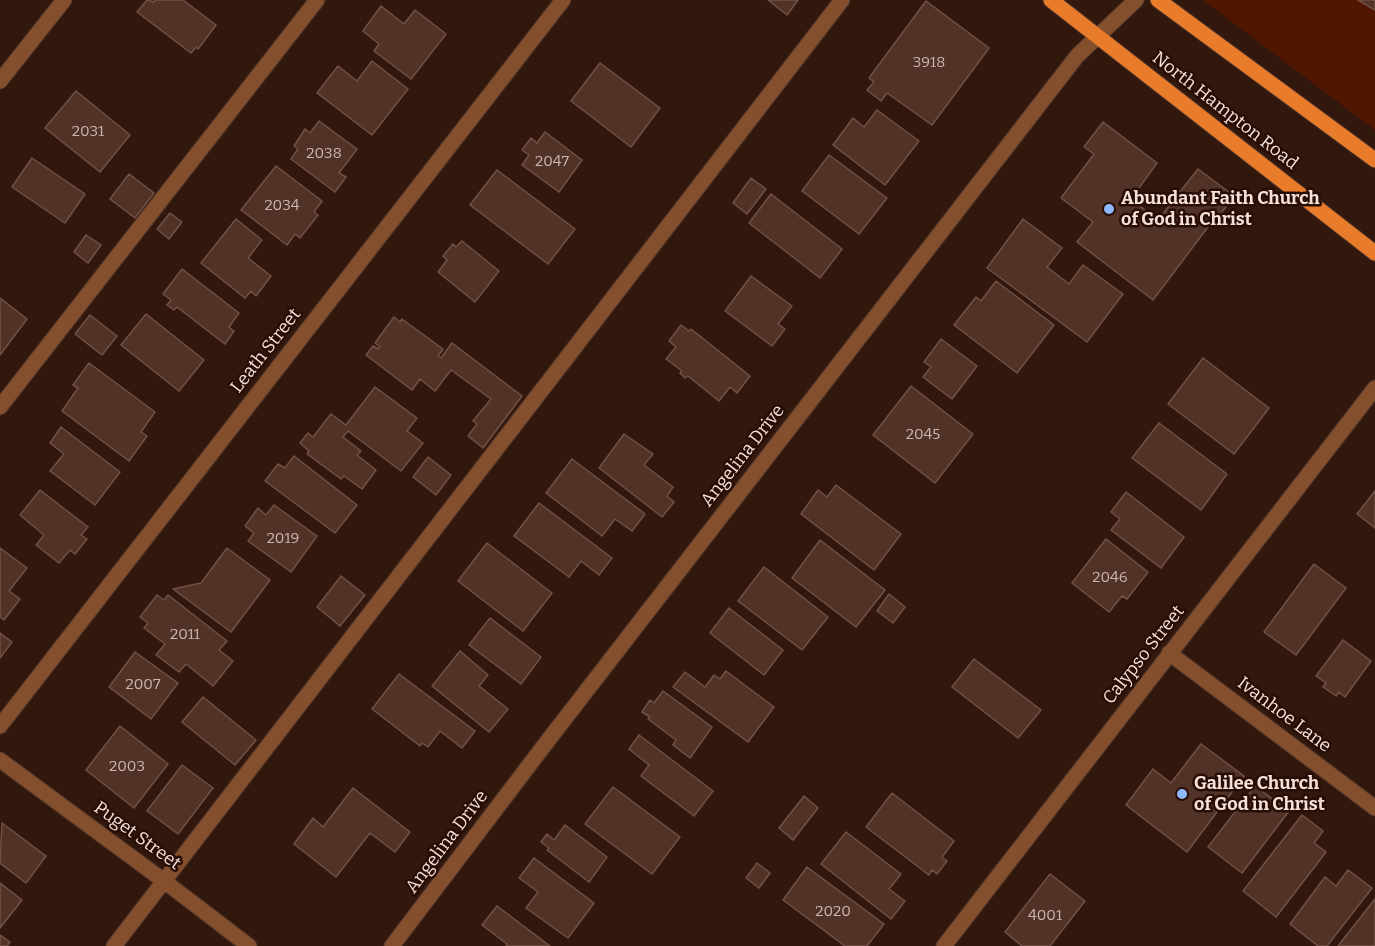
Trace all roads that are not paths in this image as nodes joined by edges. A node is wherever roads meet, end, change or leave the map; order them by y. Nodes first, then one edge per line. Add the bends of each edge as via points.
1 (64, 0) edge
2 (317, 0) edge
3 (562, 0) edge
4 (842, 0) edge
5 (1051, 0) edge
6 (1136, 0) edge
7 (1158, 0) edge
8 (1098, 36) junction
9 (0, 81) edge
10 (1375, 160) edge
11 (1375, 253) edge
12 (1375, 388) edge
13 (0, 407) edge
14 (1169, 653) junction
15 (0, 726) edge
16 (0, 760) edge
17 (1375, 808) edge
18 (164, 881) junction
19 (114, 946) edge
20 (249, 946) edge
21 (392, 946) edge
22 (944, 946) edge

1 - 9 street
2 - 13 street
3 - 15 street, Leath Street
4 - 18 street
5 - 8 main road, North Hampton Road
6 - 8 street, Angelina Drive
7 - 10 main road
8 - 11 main road, North Hampton Road
8 - 21 street, Angelina Drive via 1077,56
12 - 14 street, Calypso Street
14 - 17 street, Ivanhoe Lane
14 - 22 street, Calypso Street
16 - 18 street, Puget Street
18 - 19 street
18 - 20 street, Puget Street

